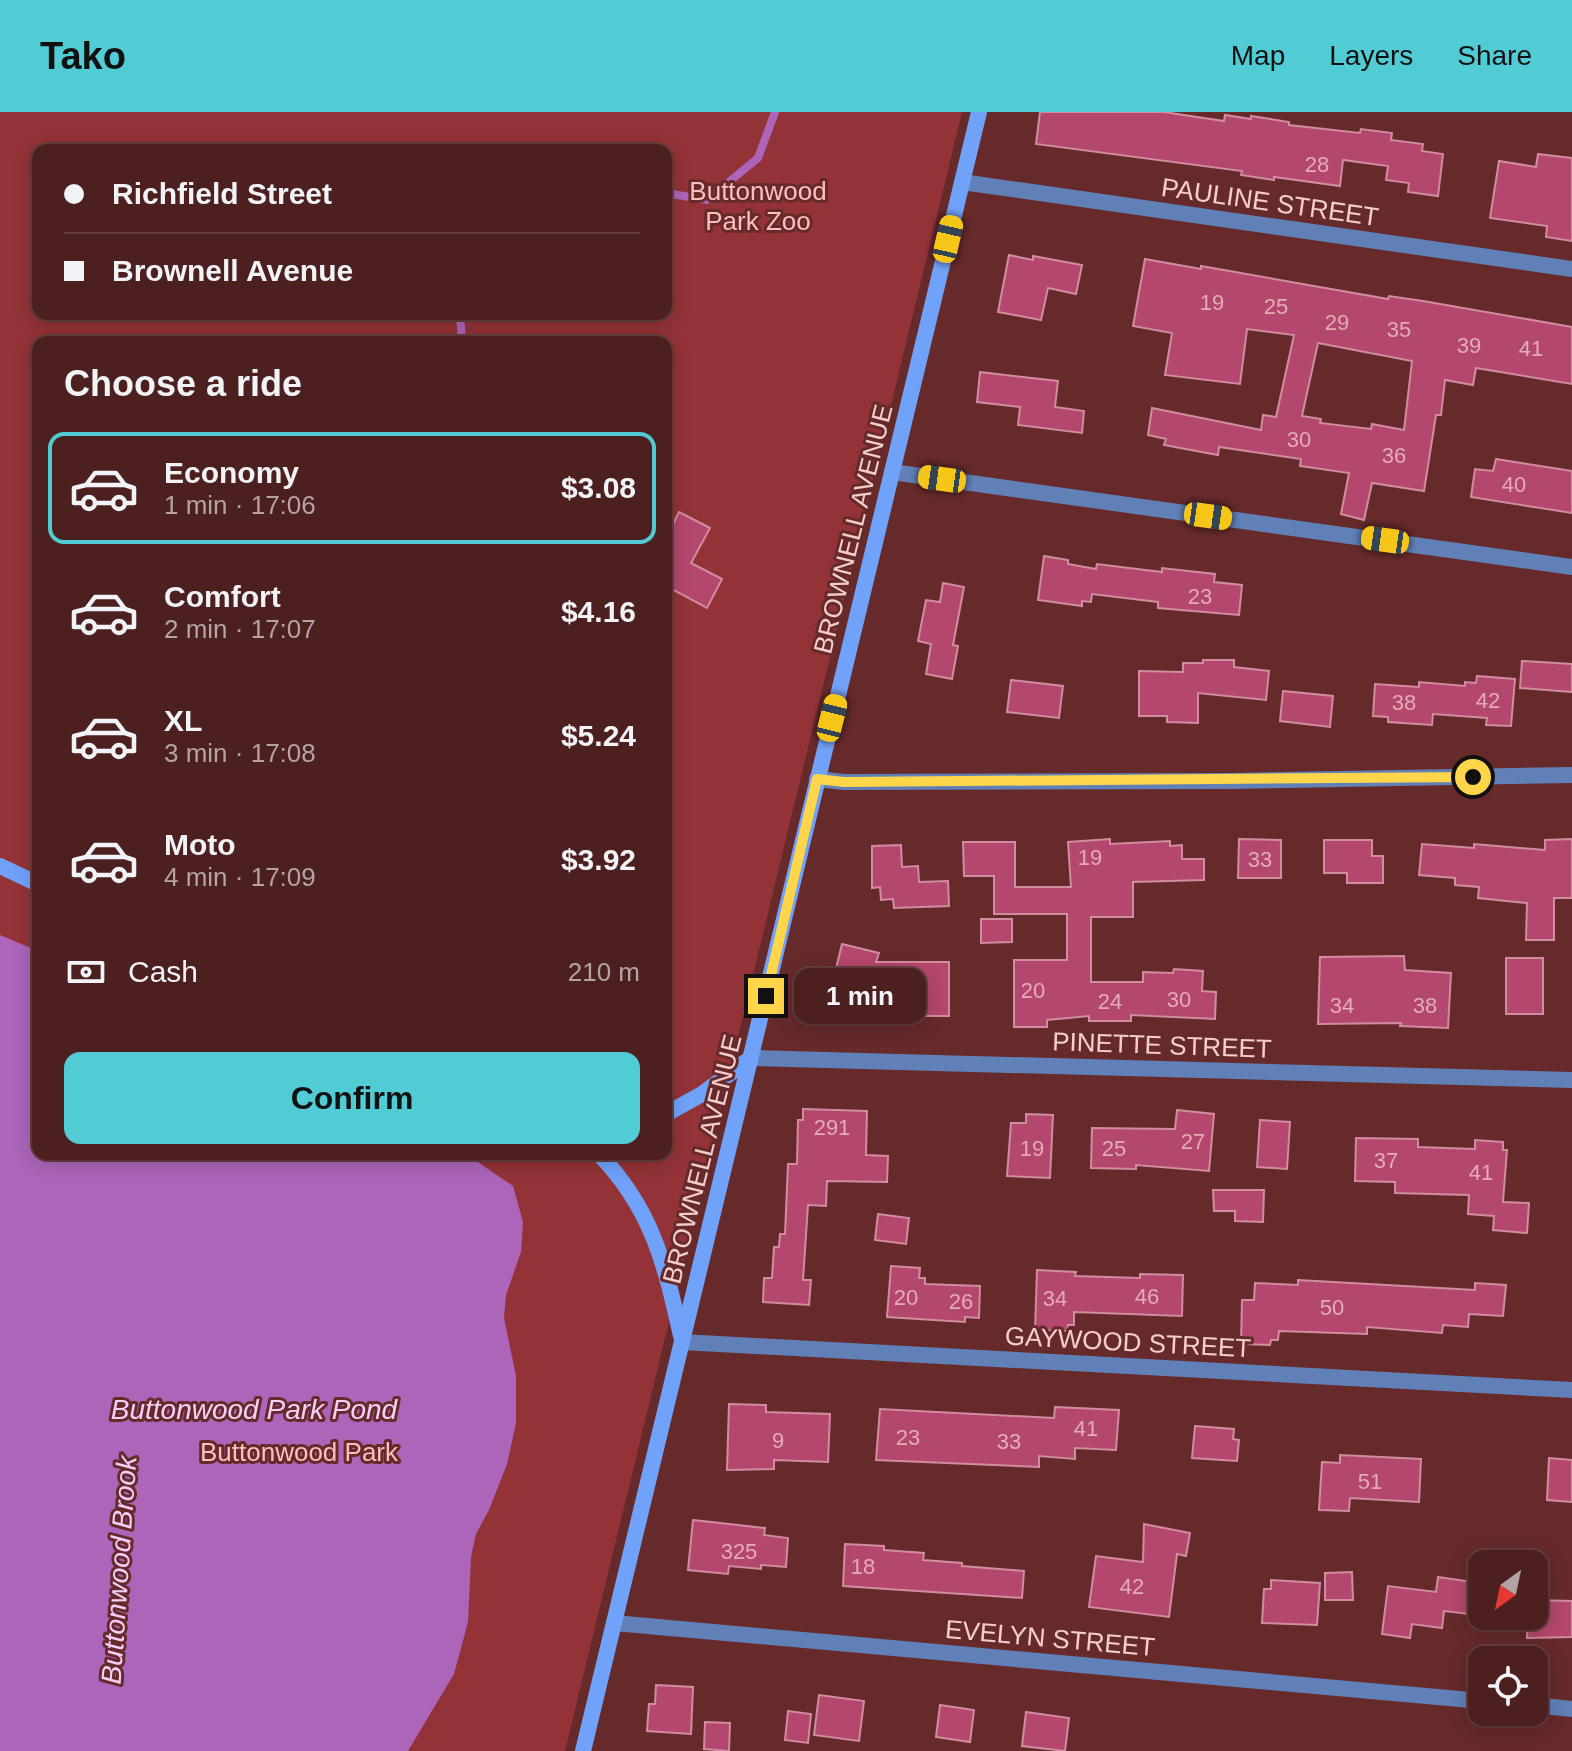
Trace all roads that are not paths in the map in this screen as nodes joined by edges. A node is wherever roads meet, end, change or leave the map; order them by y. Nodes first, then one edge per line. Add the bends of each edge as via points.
1 (979, 112) edge
2 (962, 182) junction
3 (1572, 269) edge
4 (892, 472) junction
5 (1572, 567) edge
6 (1572, 775) edge
7 (817, 779) junction
8 (0, 866) edge
9 (32, 881) edge
10 (751, 1058) junction
11 (1572, 1080) edge
12 (672, 1111) edge
13 (604, 1160) edge
14 (682, 1342) junction
15 (1572, 1390) edge
16 (614, 1623) junction
17 (1468, 1700) edge
18 (1548, 1706) edge
19 (1572, 1709) edge
20 (583, 1751) edge

1 - 2 main road, BROWNELL AVENUE
2 - 3 street, PAULINE STREET
2 - 4 main road, BROWNELL AVENUE
4 - 5 street
4 - 7 main road, BROWNELL AVENUE
6 - 7 street via 1214,781
7 - 10 main road, BROWNELL AVENUE
8 - 9 main road
10 - 11 street, PINETTE STREET
10 - 12 main road
10 - 14 main road, BROWNELL AVENUE
13 - 14 main road via 628,1187 654,1235
14 - 15 street, GAYWOOD STREET
14 - 16 main road, BROWNELL AVENUE
16 - 17 street, EVELYN STREET
16 - 20 main road, BROWNELL AVENUE
18 - 19 street

